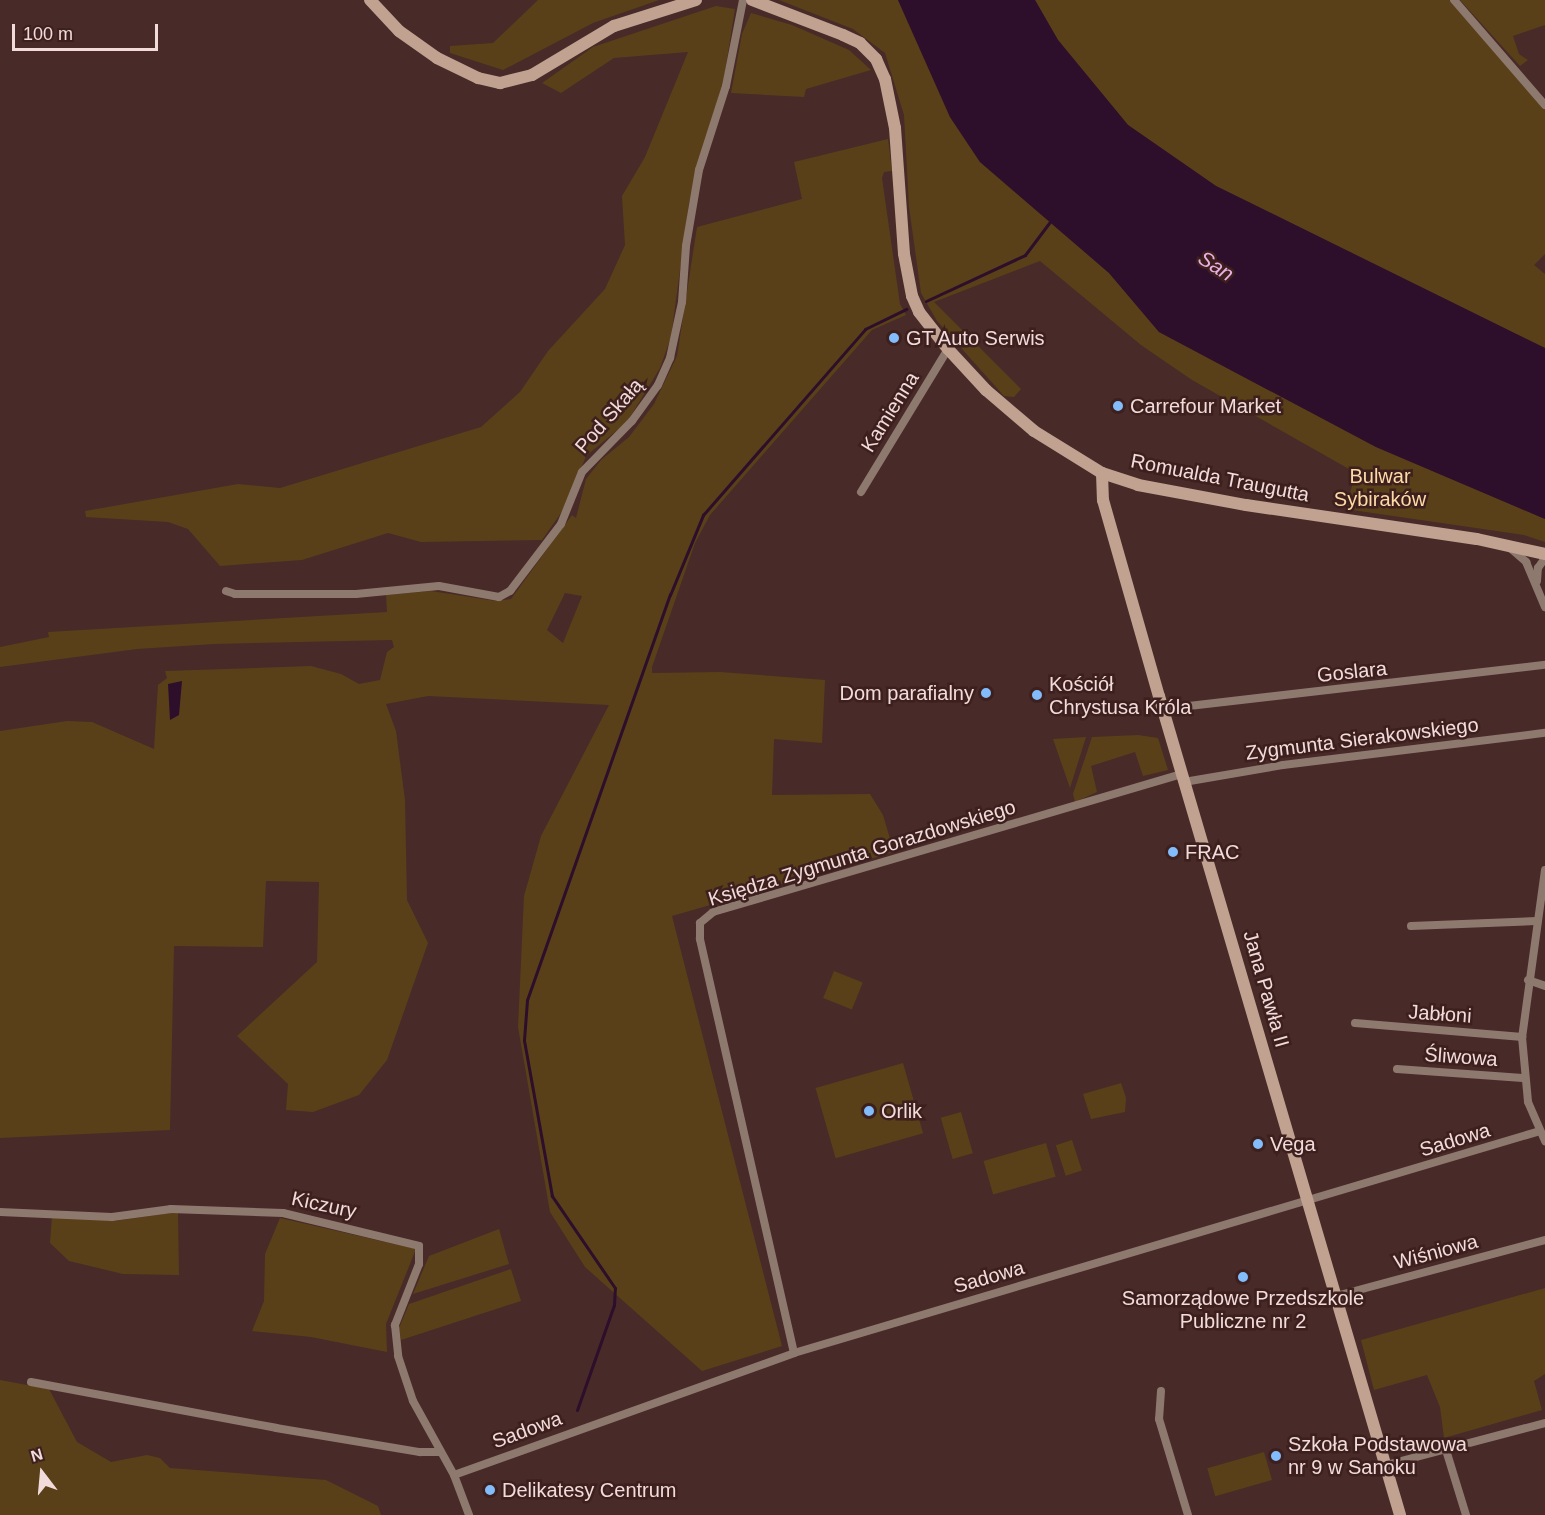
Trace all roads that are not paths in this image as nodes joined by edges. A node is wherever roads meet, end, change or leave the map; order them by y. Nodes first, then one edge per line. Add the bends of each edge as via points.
1 (370, 0) edge
2 (696, 0) edge
3 (743, 0) edge
4 (752, 0) edge
5 (1454, 0) edge
6 (1545, 105) edge
7 (948, 350) junction
8 (1102, 473) junction
9 (861, 492) dead end
10 (1506, 544) junction
11 (1545, 556) edge
12 (1537, 582) junction
13 (226, 591) dead end
14 (1545, 607) edge
15 (1545, 665) edge
16 (1163, 709) junction
17 (1545, 733) edge
18 (1183, 778) junction
19 (1545, 870) edge
20 (1537, 921) junction
21 (1411, 926) dead end
22 (1528, 980) junction
23 (1545, 986) edge
24 (1355, 1023) dead end
25 (1522, 1036) junction
26 (1397, 1069) dead end
27 (1523, 1078) junction
28 (1543, 1137) edge
29 (1308, 1200) junction
30 (0, 1212) edge
31 (1545, 1240) edge
32 (1336, 1296) junction
33 (794, 1353) junction
34 (31, 1382) dead end
35 (1161, 1391) dead end
36 (1545, 1423) edge
37 (1446, 1450) junction
38 (439, 1452) junction
39 (1386, 1465) junction
40 (454, 1475) junction
41 (469, 1515) edge
42 (1188, 1515) edge
43 (1400, 1515) edge
44 (1466, 1515) edge

1 - 2 street via 399,30 437,58 478,78 500,83 532,75 614,26
3 - 13 street, Pod Skałą via 726,86 699,170 686,246 682,303 670,358 658,385 632,421 582,472 561,524 510,591 499,597 439,586 356,594
4 - 7 street, Romualda Traugutta via 787,10 851,39 876,59 885,80 895,128 908,278 920,312
5 - 6 street
7 - 8 street, Romualda Traugutta via 1016,417
7 - 9 street, Kamienna
8 - 10 street, Romualda Traugutta via 1138,485 1246,505
8 - 16 street, Jana Pawła II via 1103,500
10 - 11 street, Romualda Traugutta
10 - 12 street via 1526,562
11 - 12 street, Romualda Traugutta via 1538,568
12 - 14 street
15 - 16 street, Goslara
16 - 18 street, Jana Pawła II
17 - 18 street, Zygmunta Sierakowskiego
18 - 29 street, Jana Pawła II
18 - 33 street, Księdza Zygmunta Gorazdowskiego via 713,912 700,923 700,939
19 - 20 street
20 - 21 street
20 - 22 street
22 - 23 street
22 - 25 street
24 - 25 street, Jabłoni
25 - 27 street
26 - 27 street, Śliwowa
27 - 28 street
28 - 29 street, Sadowa
29 - 32 street, Jana Pawła II
29 - 33 street, Sadowa
30 - 38 street, Kiczury via 112,1217 171,1209 283,1213 414,1243 422,1251 421,1258 397,1316 394,1335 404,1379
31 - 32 street, Wiśniowa
32 - 39 street, Jana Pawła II
33 - 40 street, Sadowa
34 - 38 street via 287,1430
35 - 42 street via 1159,1419
36 - 37 street
37 - 39 street
37 - 44 street
38 - 40 street, Kiczury
39 - 43 street, Jana Pawła II
40 - 41 street, Kiczury

